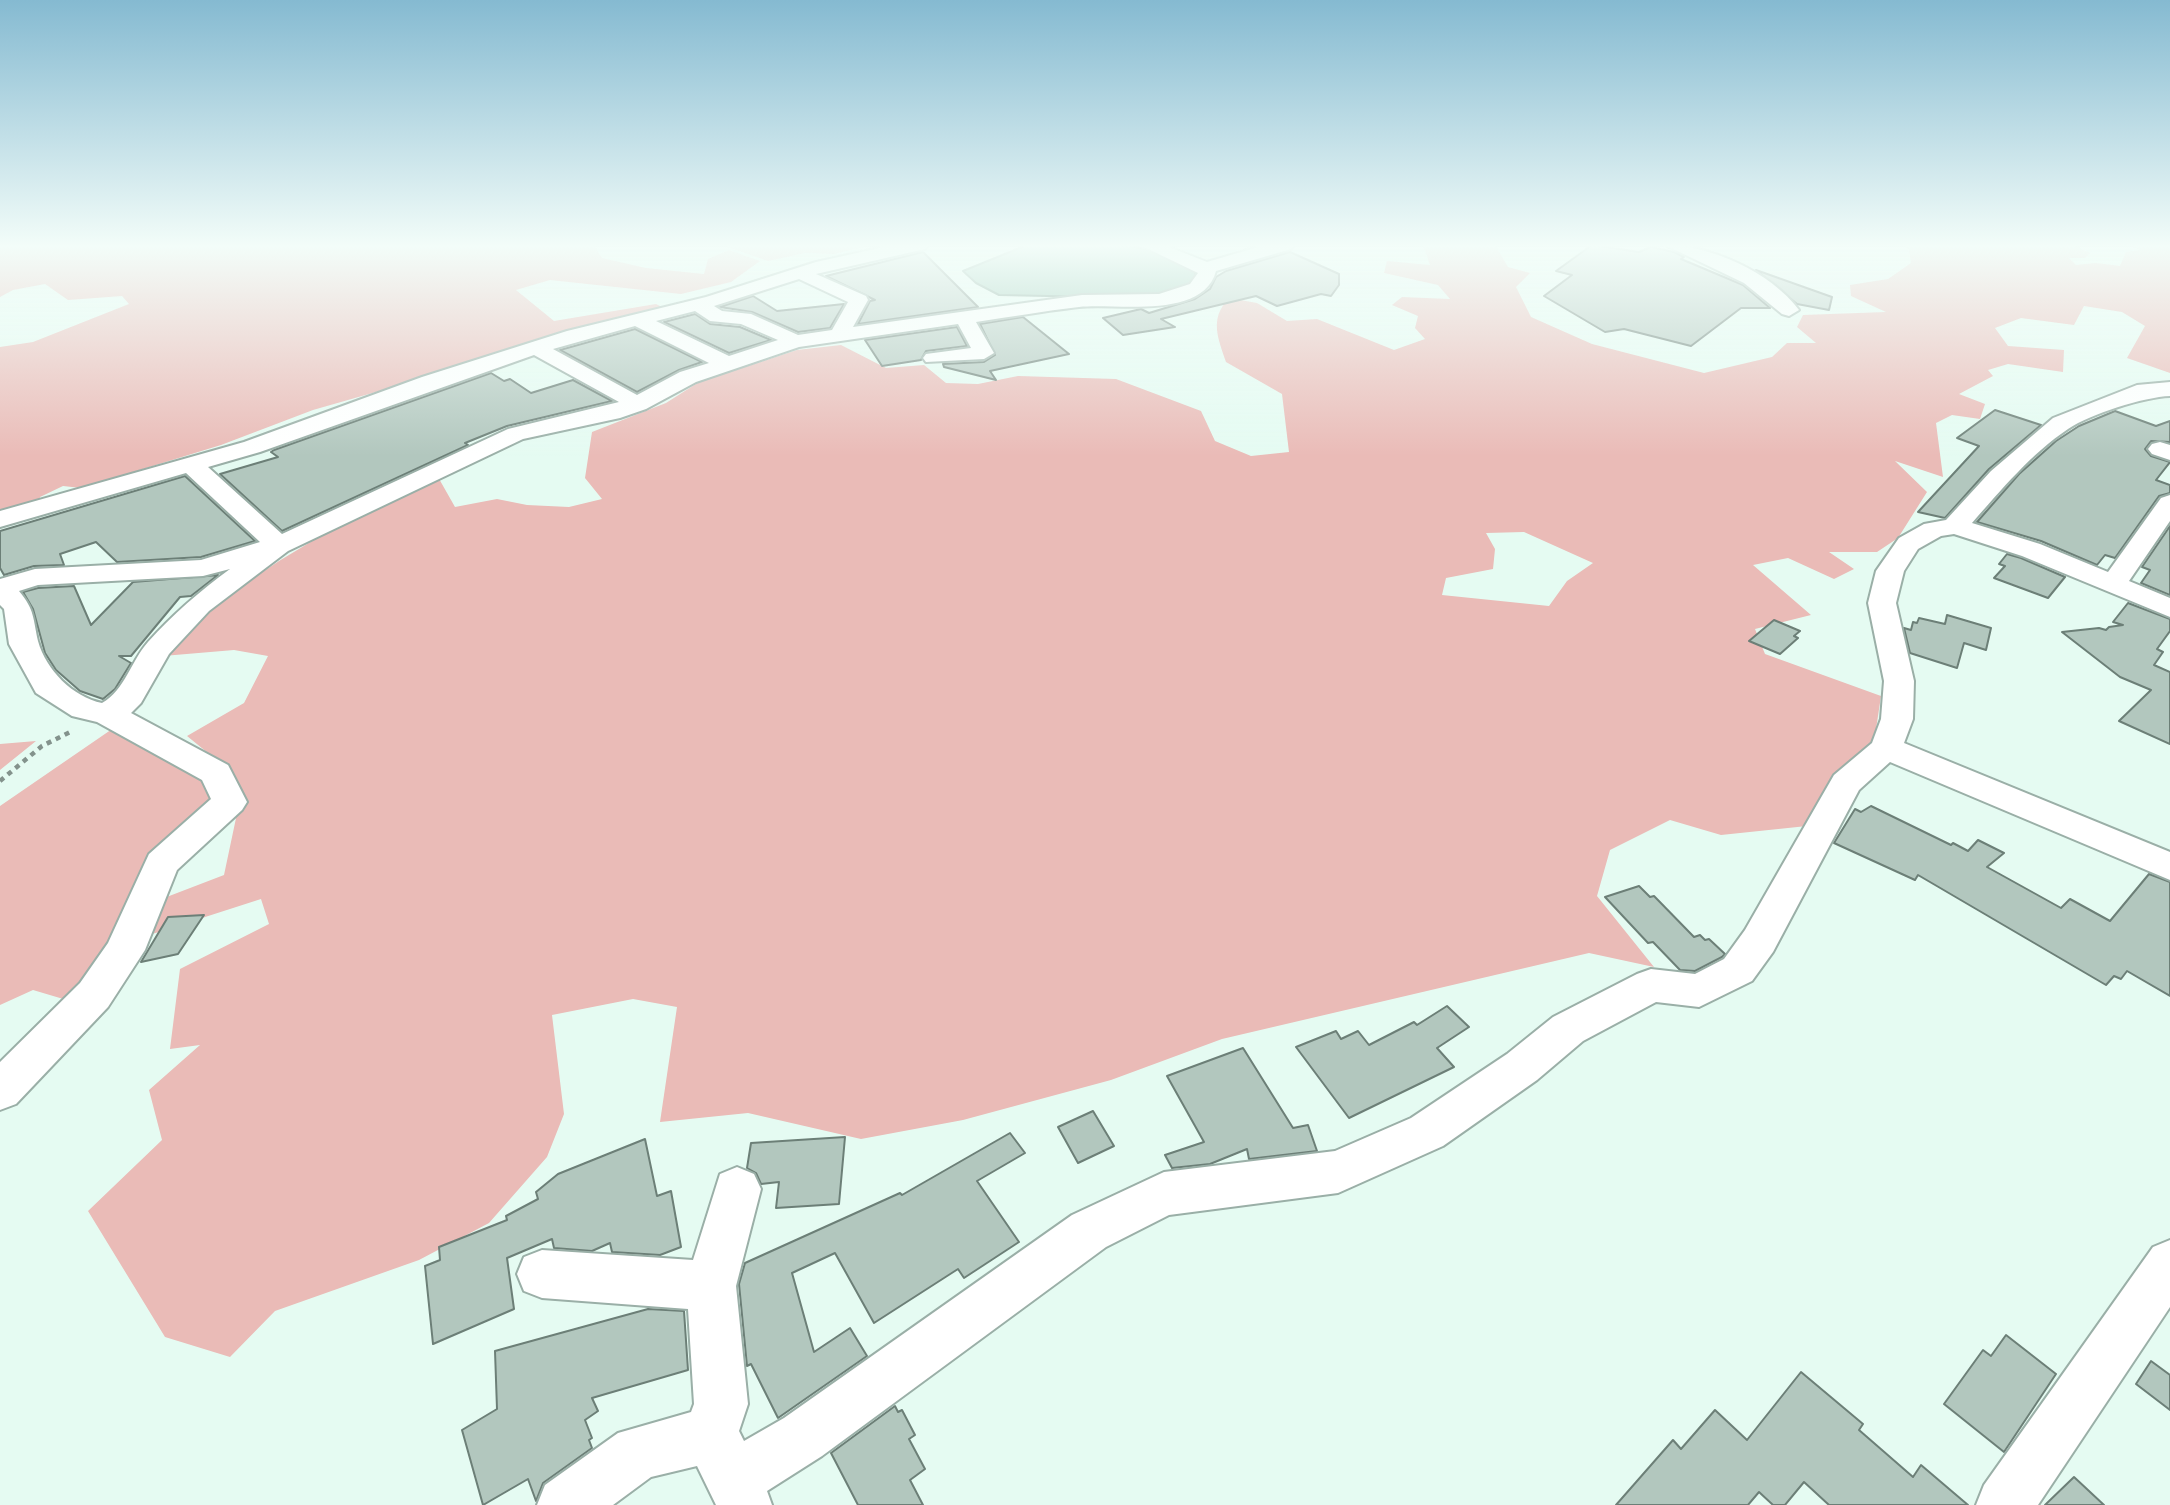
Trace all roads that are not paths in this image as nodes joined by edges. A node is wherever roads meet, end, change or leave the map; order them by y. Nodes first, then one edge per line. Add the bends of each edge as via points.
1 (658, 315) edge
2 (713, 315) edge
3 (850, 315) edge
4 (989, 315) edge
5 (965, 319) junction
6 (639, 320) junction
7 (839, 333) junction
8 (796, 341) junction
9 (535, 347) junction
10 (933, 358) dead end
11 (726, 363) junction
12 (2170, 389) edge
13 (638, 404) junction
14 (190, 464) junction
15 (2170, 503) edge
16 (0, 519) edge
17 (1955, 526) junction
18 (279, 545) junction
19 (2113, 584) junction
20 (2170, 608) edge
21 (107, 714) junction
22 (1886, 748) junction
23 (2170, 867) edge
24 (0, 1091) edge
25 (737, 1189) dead end
26 (2170, 1264) edge
27 (542, 1274) dead end
28 (711, 1286) junction
29 (730, 1473) edge
30 (565, 1505) edge
31 (2004, 1505) edge

1 - 6 street
2 - 8 street via 744,318
3 - 7 street
4 - 5 street
5 - 7 street
5 - 10 street via 984,353
6 - 9 street
6 - 11 street
7 - 8 street
8 - 11 street
9 - 13 street
9 - 14 street via 252,447
11 - 13 street
12 - 17 street via 2145,390 2061,423 2000,476
13 - 18 street via 516,434
14 - 16 street
14 - 18 street
15 - 19 street
17 - 19 street via 2031,550
17 - 22 street via 1933,530 1908,544 1890,571 1882,603 1899,681 1897,719
18 - 21 street via 199,605 157,650 125,703
18 - 21 street via 203,568 35,577 1,588 18,608 23,644 47,687 83,709
19 - 20 street
21 - 24 street via 216,773 230,802 162,863 125,950 94,995
22 - 23 street
22 - 29 street via 1846,783 1759,941 1738,970 1699,991 1651,985 1568,1029 1522,1067 1427,1132 1338,1172 1164,1194 1089,1231 803,1437
25 - 28 street
26 - 31 street
27 - 28 street
28 - 29 street
29 - 30 street via 638,1453

